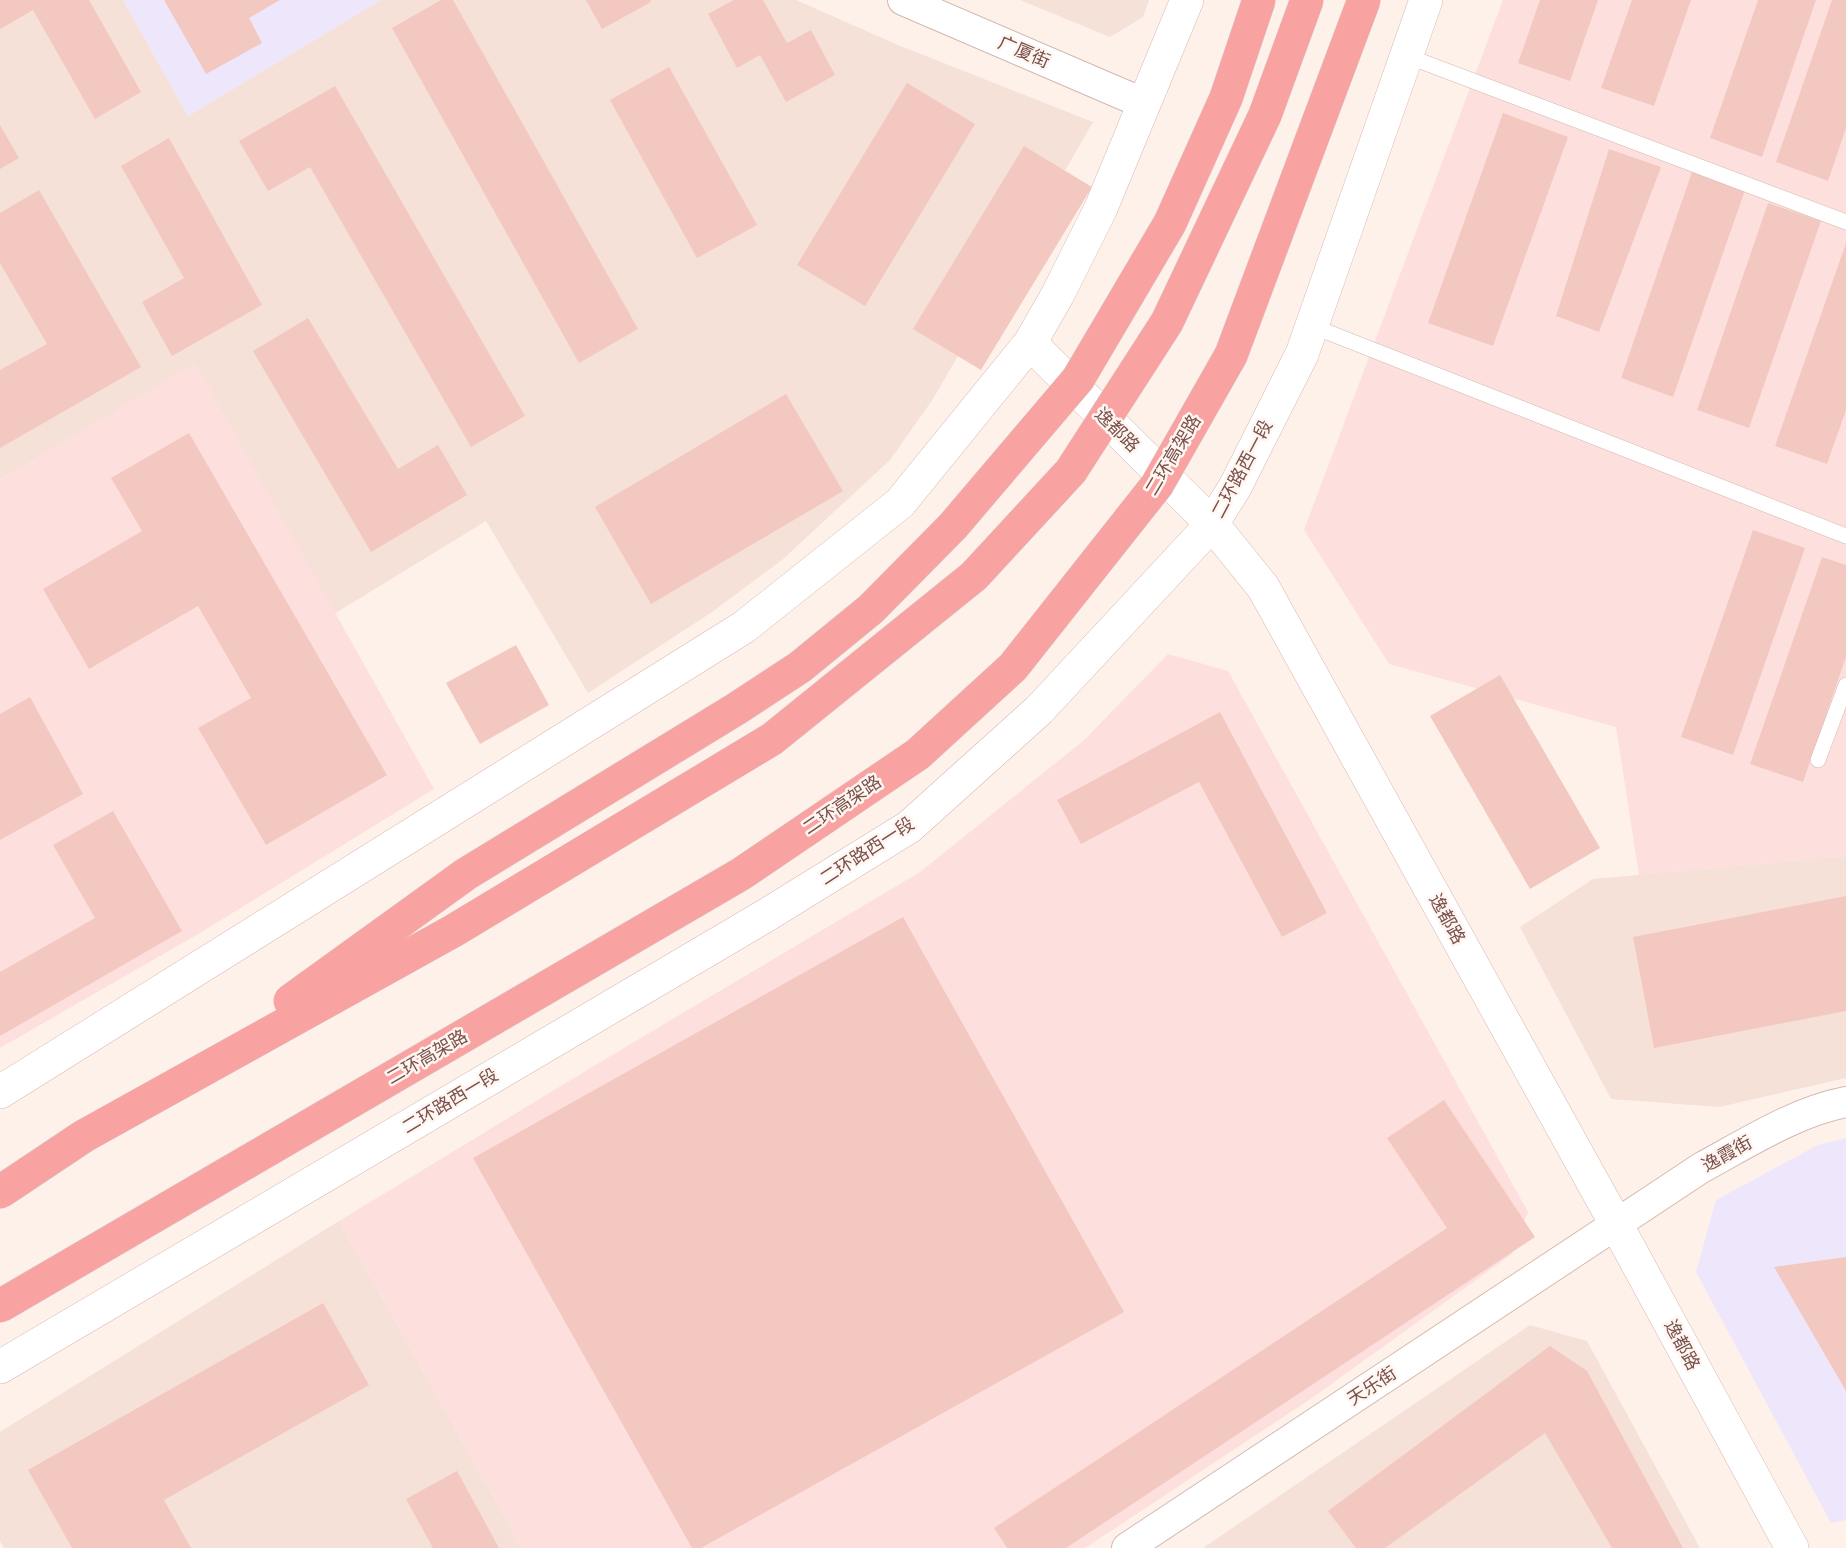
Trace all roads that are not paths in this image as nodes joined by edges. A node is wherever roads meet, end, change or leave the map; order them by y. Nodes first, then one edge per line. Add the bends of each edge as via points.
1 (903, 0) edge
2 (1187, 0) edge
3 (1259, 0) edge
4 (1307, 0) edge
5 (1364, 0) edge
6 (1426, 0) edge
7 (1407, 56) junction
8 (1145, 104) junction
9 (1846, 222) edge
10 (1312, 326) junction
11 (1030, 343) junction
12 (1212, 524) junction
13 (1846, 536) edge
14 (1846, 685) edge
15 (1818, 760) dead end
16 (173, 1086) junction
17 (0, 1092) edge
18 (1846, 1102) edge
19 (0, 1192) edge
20 (1617, 1224) junction
21 (0, 1306) edge
22 (0, 1367) edge
23 (1127, 1548) edge
24 (1792, 1548) edge

1 - 8 street, 广厦街
2 - 8 main road
3 - 16 highway, bridge via 1226,98 1170,223 1078,378 953,526 871,609 800,667 736,709 466,874
4 - 16 highway, bridge via 1265,115 1167,322 1071,471 974,576 772,739 453,931
5 - 21 highway, 二环高架路, bridge via 1231,355 1157,485 1013,668 918,754 741,873
6 - 7 main road, 二环路西一段
7 - 9 lane
7 - 10 main road, 二环路西一段
8 - 11 main road via 1101,208
10 - 12 main road, 二环路西一段 via 1302,354 1235,487
10 - 13 lane
11 - 12 main road, 逸都路
11 - 17 main road via 900,503 744,627
12 - 20 main road, 逸都路 via 1263,587
12 - 22 main road, 二环路西一段 via 1040,710 909,826 765,916
14 - 15 lane
16 - 19 highway, bridge via 84,1136
18 - 20 street, 逸霞街 via 1823,1107 1757,1138 1701,1168
20 - 23 street, 天乐街
20 - 24 main road, 逸都路

